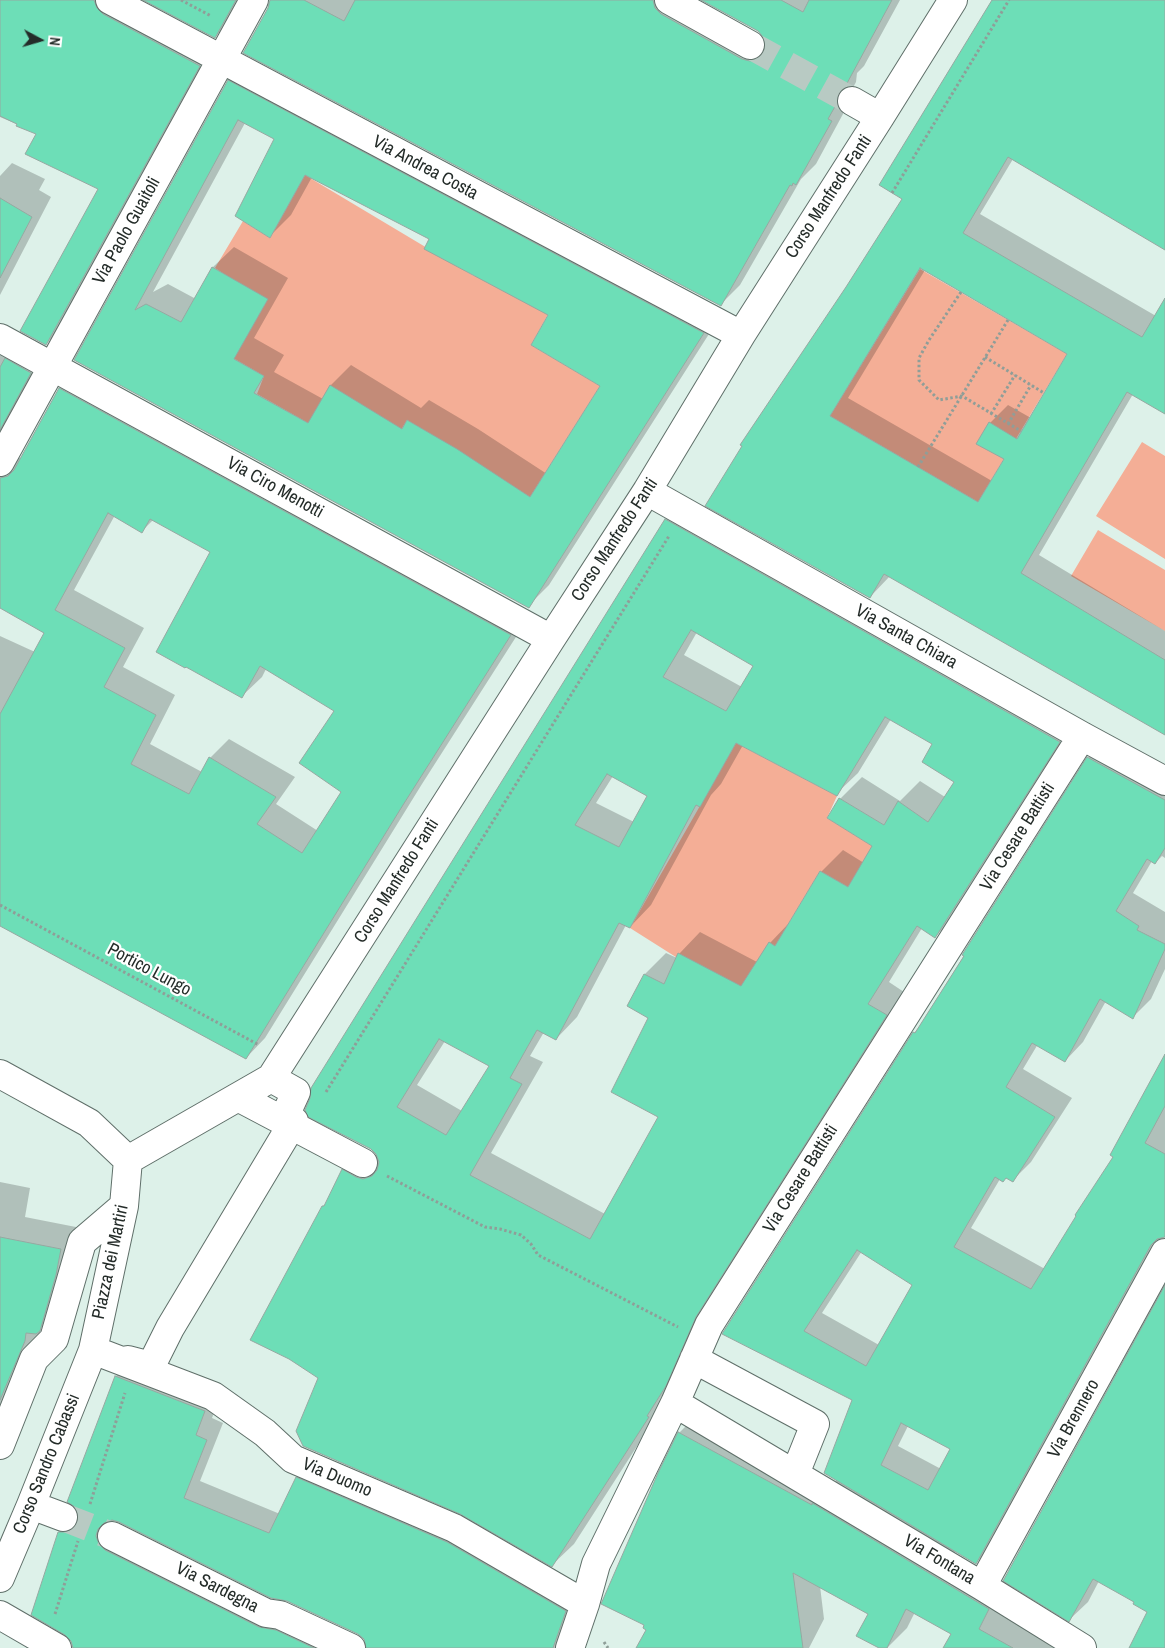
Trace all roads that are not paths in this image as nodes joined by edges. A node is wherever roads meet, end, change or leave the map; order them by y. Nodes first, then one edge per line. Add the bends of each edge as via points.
1 (110, 0) edge
2 (254, 0) edge
3 (669, 0) edge
4 (953, 0) edge
5 (750, 45) tunnel mouth
6 (222, 60) junction
7 (852, 102) tunnel mouth
8 (880, 117) junction
9 (741, 335) junction
10 (0, 338) edge
11 (52, 366) junction
12 (0, 462) edge
13 (647, 491) junction
14 (551, 639) junction
15 (1082, 736) junction
16 (1165, 781) edge
17 (278, 1068) junction
18 (0, 1074) edge
19 (238, 1097) junction
20 (297, 1128) junction
21 (128, 1160) junction
22 (372, 1168) road end
23 (124, 1206) junction
24 (1165, 1253) edge
25 (86, 1348) junction
26 (698, 1350) junction
27 (675, 1403) junction
28 (0, 1445) edge
29 (795, 1474) junction
30 (31, 1505) junction
31 (62, 1517) tunnel mouth
32 (112, 1536) tunnel mouth
33 (0, 1578) edge
34 (982, 1586) junction
35 (585, 1604) junction
36 (0, 1615) edge
37 (56, 1648) edge
38 (351, 1648) edge
39 (570, 1648) edge
40 (1082, 1648) edge

1 - 6 street, Via Andrea Costa
2 - 6 street, Via Paolo Guaitoli
3 - 5 street
4 - 8 street, Corso Manfredo Fanti
6 - 9 street, Via Andrea Costa
6 - 11 street, Via Paolo Guaitoli
7 - 8 street
8 - 9 street, Corso Manfredo Fanti
9 - 13 street, Corso Manfredo Fanti
10 - 11 street, Via Ciro Menotti
11 - 12 street, Via Paolo Guaitoli
11 - 14 street, Via Ciro Menotti
13 - 14 street, Corso Manfredo Fanti
13 - 15 street, Via Santa Chiara
14 - 17 street, Corso Manfredo Fanti
15 - 16 street, Via Santa Chiara
15 - 26 street, Via Cesare Battisti via 709,1325
17 - 19 street
17 - 20 street via 296,1092 284,1116 294,1121
18 - 21 street via 89,1123
19 - 20 street
19 - 21 street
20 - 22 street
20 - 25 street via 170,1328 151,1366
21 - 23 street, Piazza dei Martiri
23 - 25 street, Piazza dei Martiri
23 - 28 street via 82,1242 54,1339 34,1358
24 - 34 street, Via Brennero
25 - 30 street, Corso Sandro Cabassi
25 - 35 street, Via Duomo via 213,1396 265,1433 293,1459 454,1528
26 - 27 street, Via Cesare Battisti
26 - 29 street via 815,1424
27 - 29 street, Via Fontana
27 - 35 street, Via Cesare Battisti via 596,1564
29 - 34 street, Via Fontana
30 - 31 street
30 - 33 street, Corso Sandro Cabassi
32 - 38 street, Via Sardegna via 266,1613 280,1615
34 - 40 street, Via Fontana
35 - 39 street, Via Cesare Battisti
36 - 37 street

